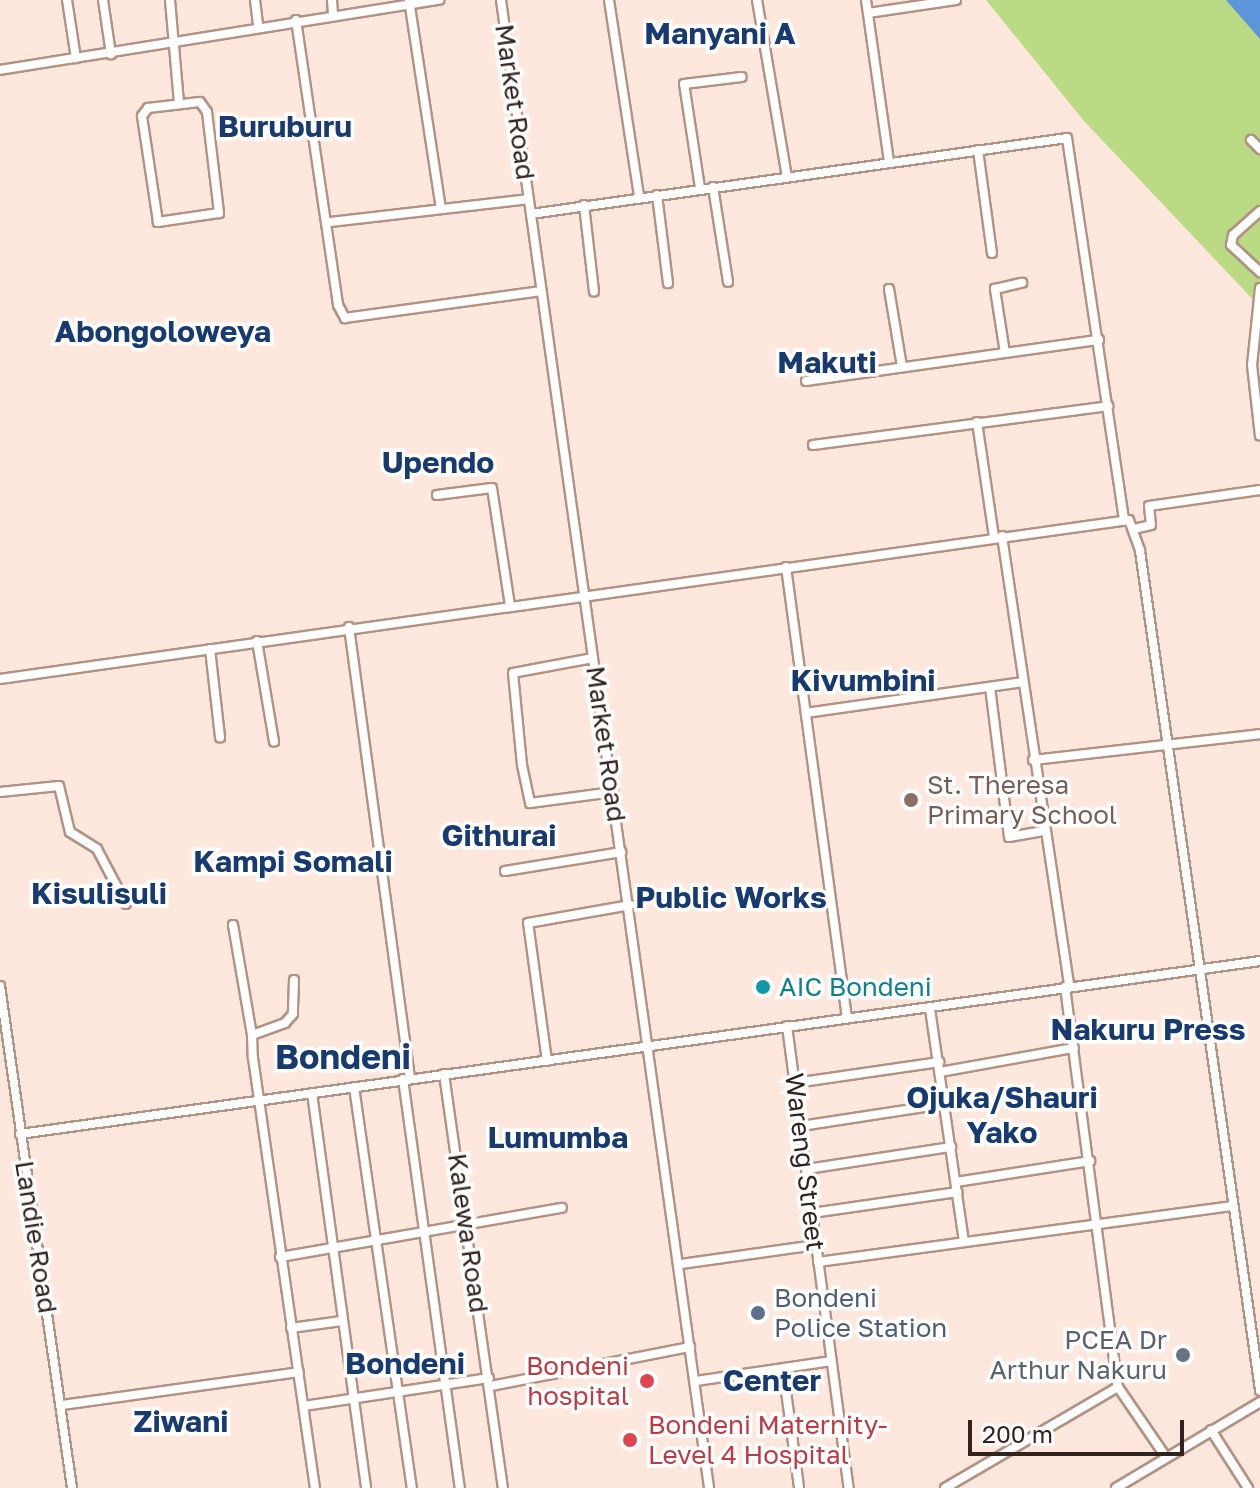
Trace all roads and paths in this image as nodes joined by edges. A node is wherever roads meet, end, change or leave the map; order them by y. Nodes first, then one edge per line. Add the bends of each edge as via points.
1 (67, 0) edge
2 (103, 0) edge
3 (170, 0) edge
4 (255, 0) edge
5 (332, 0) edge
6 (439, 0) edge
7 (501, 0) edge
8 (609, 0) edge
9 (757, 0) edge
10 (866, 0) edge
11 (956, 0) edge
12 (410, 2) edge
13 (868, 13) junction
14 (333, 14) junction
15 (296, 20) junction
16 (258, 25) junction
17 (176, 43) junction
18 (111, 54) junction
19 (76, 58) junction
20 (0, 70) edge
21 (742, 77) dead end
22 (179, 103) junction
23 (1251, 140) dead end
24 (1260, 149) edge
25 (978, 150) junction
26 (889, 162) junction
27 (787, 177) junction
28 (713, 187) junction
29 (700, 188) junction
30 (657, 195) junction
31 (639, 197) junction
32 (528, 199) junction
33 (584, 205) junction
34 (441, 209) junction
35 (1260, 211) edge
36 (531, 214) junction
37 (330, 222) junction
38 (992, 253) dead end
39 (1260, 272) edge
40 (728, 282) dead end
41 (668, 283) dead end
42 (1022, 283) dead end
43 (1260, 288) edge
44 (889, 289) dead end
45 (541, 291) junction
46 (594, 291) dead end
47 (1099, 340) junction
48 (1005, 353) junction
49 (902, 367) junction
50 (806, 381) dead end
51 (1108, 406) junction
52 (977, 422) junction
53 (1260, 436) edge
54 (813, 445) dead end
55 (1260, 490) edge
56 (437, 495) dead end
57 (1124, 521) junction
58 (1143, 526) junction
59 (998, 537) junction
60 (786, 567) junction
61 (584, 596) junction
62 (510, 605) junction
63 (349, 627) junction
64 (257, 641) junction
65 (210, 649) junction
66 (593, 658) junction
67 (0, 679) edge
68 (1023, 682) junction
69 (990, 687) junction
70 (806, 713) junction
71 (1260, 734) edge
72 (220, 737) dead end
73 (274, 742) dead end
74 (1173, 743) junction
75 (1033, 760) junction
76 (0, 792) edge
77 (613, 792) junction
78 (1044, 831) junction
79 (621, 852) junction
80 (505, 871) dead end
81 (126, 904) dead end
82 (630, 905) junction
83 (233, 925) dead end
84 (1260, 961) edge
85 (1199, 970) junction
86 (294, 980) dead end
87 (0, 986) edge
88 (1067, 987) junction
89 (930, 1009) junction
90 (847, 1017) junction
91 (787, 1026) junction
92 (252, 1035) junction
93 (651, 1044) junction
94 (1074, 1048) junction
95 (547, 1061) junction
96 (939, 1067) junction
97 (444, 1074) junction
98 (407, 1079) junction
99 (795, 1083) junction
100 (354, 1087) junction
101 (312, 1093) junction
102 (258, 1101) junction
103 (945, 1104) junction
104 (801, 1126) junction
105 (20, 1134) junction
106 (951, 1147) junction
107 (1090, 1161) junction
108 (807, 1169) junction
109 (956, 1187) junction
110 (1231, 1206) junction
111 (562, 1208) dead end
112 (812, 1213) junction
113 (1098, 1223) junction
114 (467, 1224) junction
115 (423, 1233) junction
116 (377, 1241) junction
117 (964, 1242) junction
118 (816, 1245) junction
119 (333, 1250) junction
120 (280, 1257) junction
121 (818, 1262) junction
122 (681, 1264) junction
123 (342, 1321) junction
124 (291, 1328) junction
125 (690, 1347) junction
126 (832, 1361) junction
127 (783, 1369) junction
128 (299, 1372) junction
129 (696, 1381) junction
130 (490, 1382) junction
131 (444, 1385) junction
132 (1118, 1387) junction
133 (1260, 1390) edge
134 (398, 1392) junction
135 (353, 1398) junction
136 (1260, 1402) edge
137 (62, 1405) junction
138 (304, 1406) junction
139 (1211, 1430) junction
140 (1166, 1457) junction
141 (72, 1488) edge
142 (315, 1488) edge
143 (366, 1488) edge
144 (412, 1488) edge
145 (460, 1488) edge
146 (503, 1488) edge
147 (709, 1488) edge
148 (799, 1488) edge
149 (849, 1488) edge
150 (945, 1488) edge
151 (1116, 1488) edge
152 (1248, 1488) edge

1 - 19 street
2 - 18 street
3 - 17 street
4 - 16 street
5 - 14 street
6 - 12 street
7 - 32 street, Market Road
8 - 31 street
9 - 27 street
10 - 13 street
11 - 13 street
12 - 14 street
12 - 34 street
13 - 26 street
14 - 15 street
15 - 16 street
15 - 37 street
16 - 17 street
17 - 18 street
17 - 22 street
18 - 19 street
19 - 20 street
21 - 29 street via 684,84
22 - 22 street via 205,105 220,207 215,215 164,224 155,217 142,116 148,108
23 - 24 street
25 - 26 street
25 - 38 street
25 - 47 street via 1067,138
26 - 27 street
27 - 28 street
28 - 29 street
28 - 40 street
29 - 30 street
30 - 31 street
30 - 41 street
31 - 33 street
32 - 34 street
32 - 36 street, Market Road
33 - 36 street
33 - 46 street
34 - 37 street
35 - 39 street via 1233,235 1231,245
36 - 45 street, Market Road
37 - 45 street via 338,305 345,318
42 - 48 street via 995,289
43 - 53 street via 1252,365
44 - 49 street
45 - 61 street, Market Road
47 - 48 street
47 - 51 street
48 - 49 street
49 - 50 street
51 - 52 street
51 - 57 street
52 - 54 street
52 - 59 street
55 - 58 street via 1149,506
56 - 62 street via 492,488
57 - 58 street
57 - 59 street
58 - 74 street
59 - 60 street
59 - 68 street
60 - 61 street
60 - 70 street
61 - 62 street
61 - 66 street, Market Road
62 - 63 street
63 - 64 street
63 - 98 street
64 - 65 street
64 - 73 street
65 - 67 street
65 - 72 street
66 - 77 street, Market Road
66 - 77 street via 513,673 522,765 530,803
68 - 69 street
68 - 75 street
69 - 70 street
69 - 78 street via 1009,837
70 - 90 street
71 - 74 street
74 - 75 street
74 - 85 street
75 - 78 street
76 - 81 street via 59,786 70,832 97,849
77 - 79 street, Market Road
78 - 88 street
79 - 80 street
79 - 82 street, Market Road
82 - 93 street, Market Road
82 - 95 street via 528,923
83 - 92 street
84 - 85 street
85 - 88 street
85 - 110 street
86 - 92 street via 293,1014 285,1023
87 - 105 street, Landie Road
88 - 89 street
88 - 94 street
89 - 90 street
89 - 96 street
90 - 91 street
91 - 93 street
91 - 99 street, Wareng Street
92 - 102 street
93 - 95 street
93 - 122 street, Market Road
94 - 96 street
94 - 107 street
95 - 97 street
96 - 99 street
96 - 103 street
97 - 98 street
97 - 114 street, Kalewa Road
98 - 100 street
98 - 115 street
99 - 104 street, Wareng Street
100 - 101 street
100 - 116 street
101 - 102 street
101 - 119 street
102 - 105 street
102 - 120 street
103 - 104 street
103 - 106 street
104 - 108 street, Wareng Street
105 - 137 street, Landie Road
106 - 108 street
106 - 109 street
107 - 109 street
107 - 113 street
108 - 112 street, Wareng Street
109 - 112 street
109 - 117 street
110 - 113 street
110 - 133 street
111 - 114 street
112 - 118 street, Wareng Street
113 - 117 street
113 - 132 street
114 - 115 street
114 - 130 street, Kalewa Road
115 - 116 street
115 - 131 street
116 - 119 street
116 - 134 street
117 - 121 street
118 - 121 street, Wareng Street
118 - 122 street
119 - 120 street
119 - 123 street
120 - 124 street
121 - 126 street, Wareng Street
122 - 125 street, Market Road
123 - 124 street
123 - 135 street
124 - 128 street
125 - 129 street, Market Road
125 - 130 street
126 - 127 street
126 - 149 street, Wareng Street
127 - 129 street
127 - 148 street
128 - 137 street
128 - 138 street
129 - 147 street, Market Road
130 - 131 street
130 - 146 street, Kalewa Road
131 - 134 street
131 - 145 street
132 - 140 street
132 - 150 street
134 - 135 street
134 - 144 street
135 - 138 street
135 - 143 street
136 - 139 street
137 - 141 street, Landie Road
138 - 142 street
139 - 140 street
139 - 152 street
140 - 151 street

